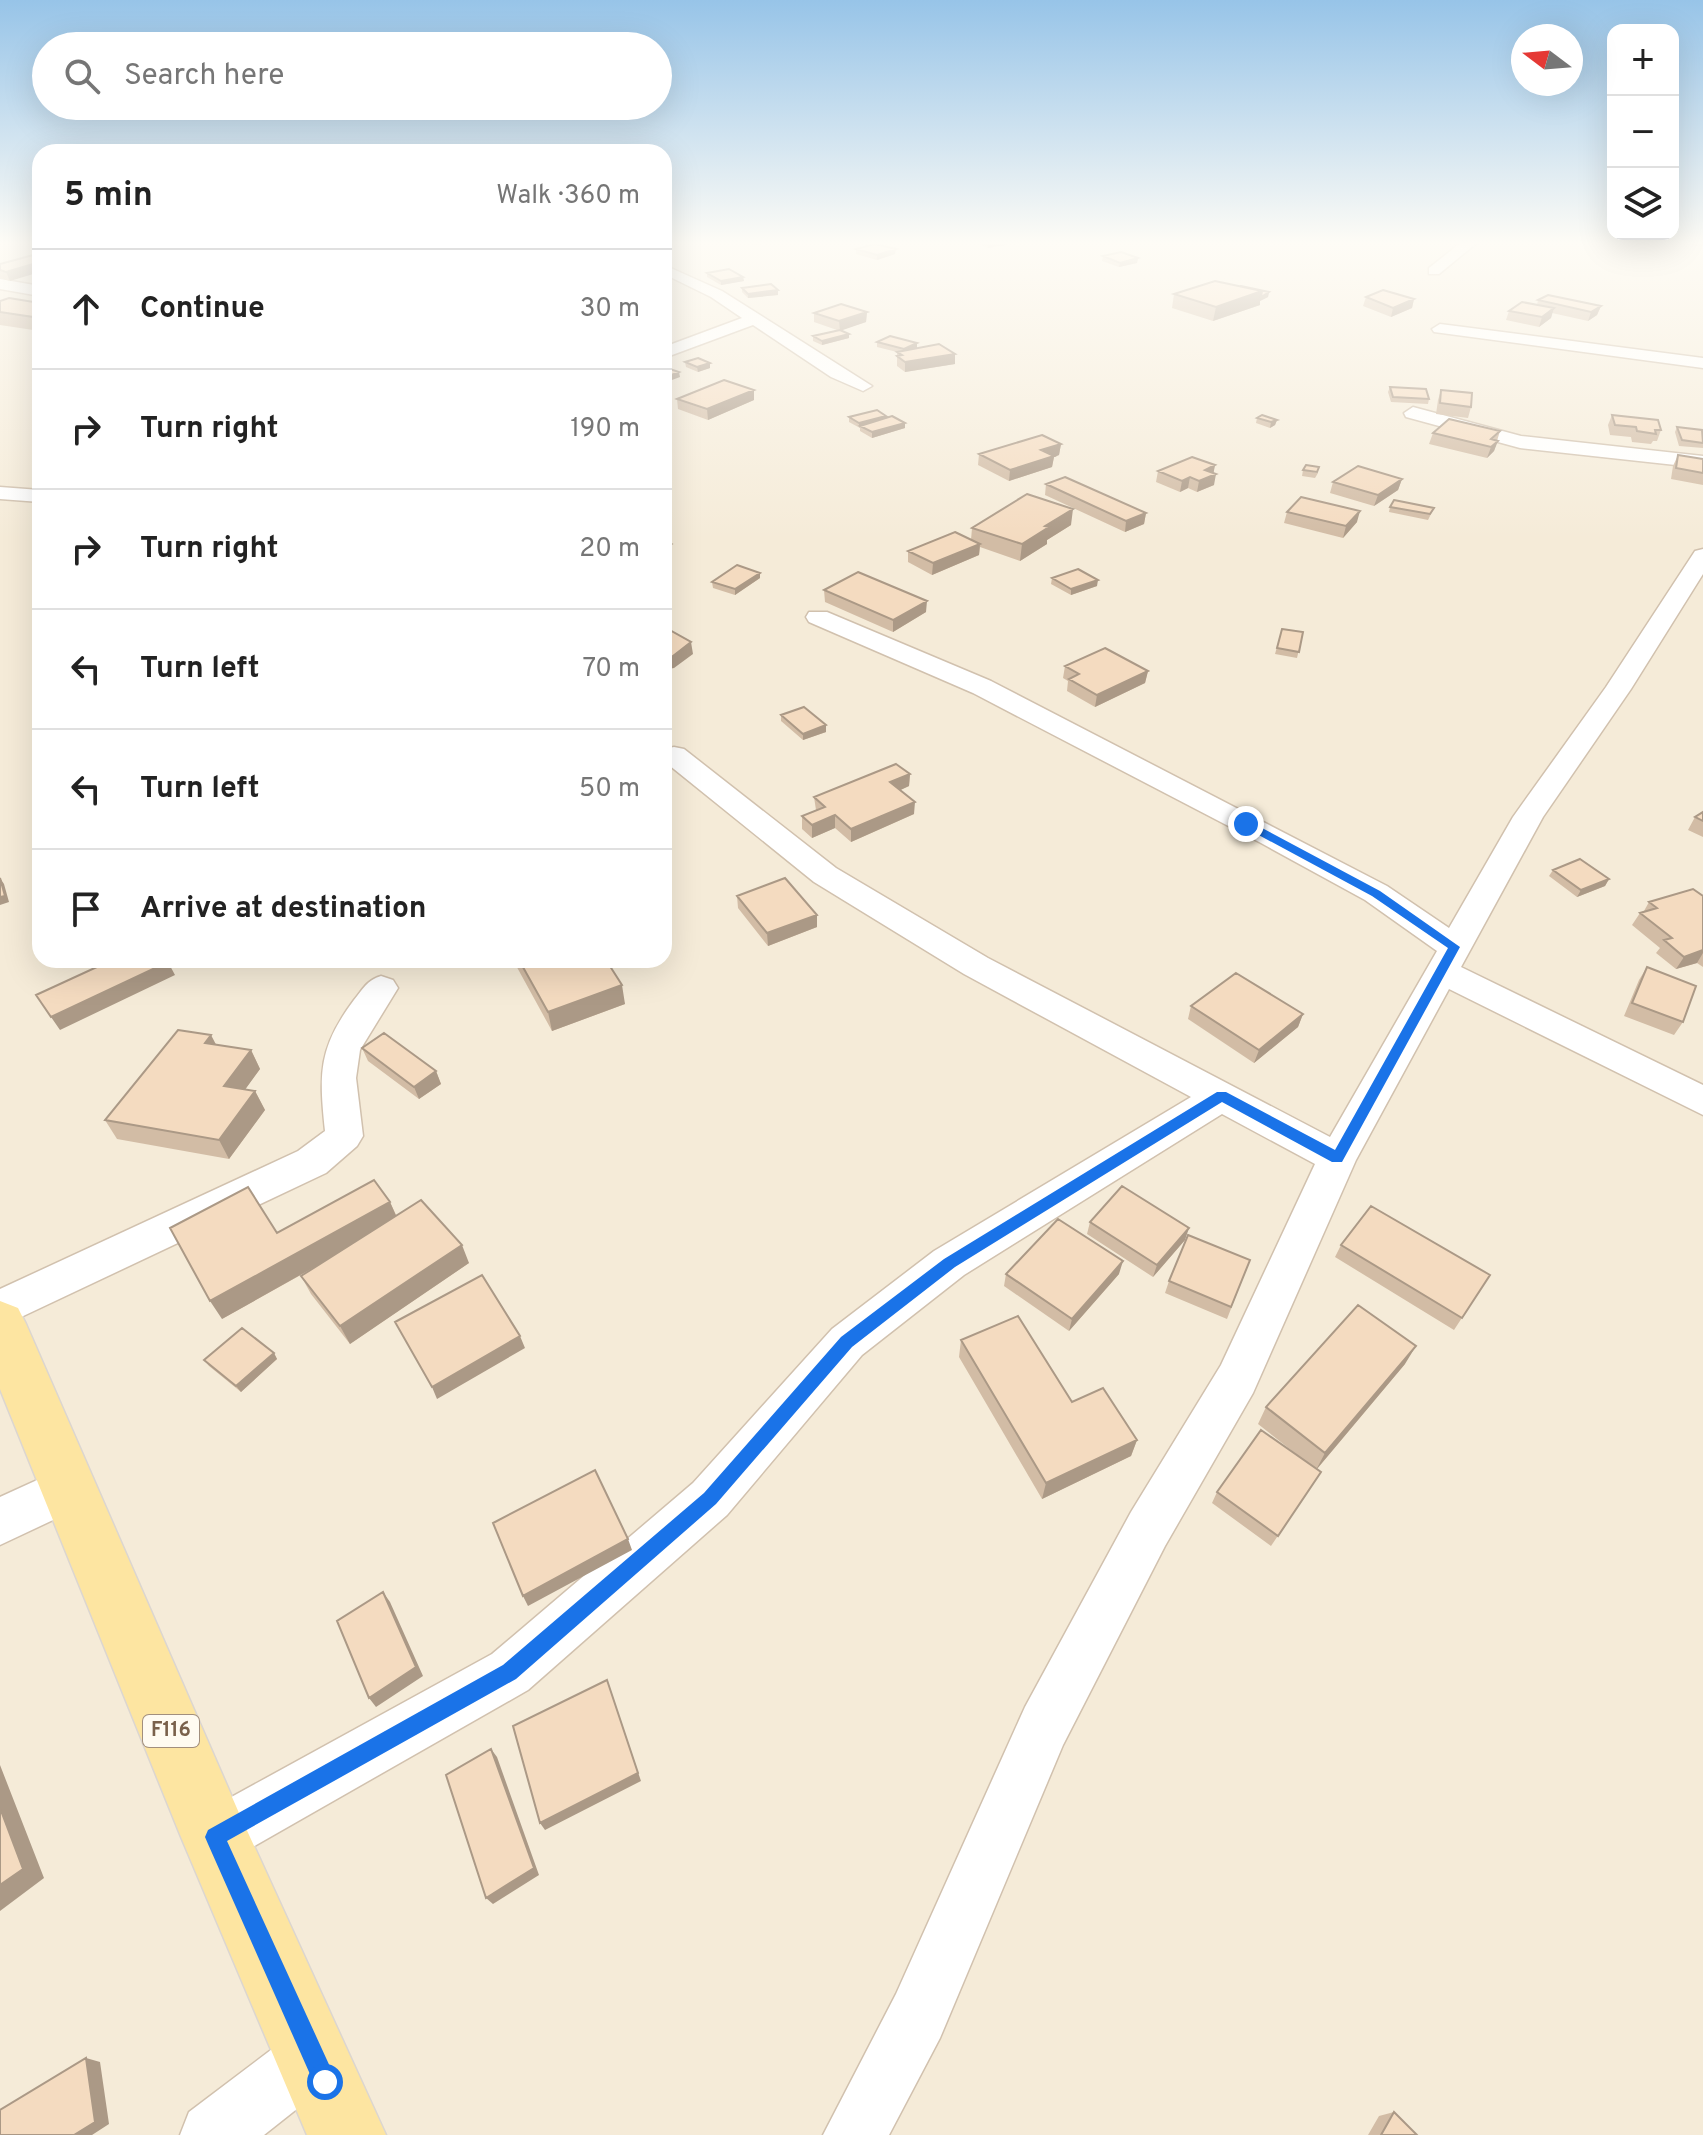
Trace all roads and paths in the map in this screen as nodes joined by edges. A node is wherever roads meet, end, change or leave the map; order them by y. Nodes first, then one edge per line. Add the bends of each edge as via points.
1 (697, 341) edge
2 (788, 341) edge
3 (1530, 341) edge
4 (672, 350) edge
5 (1703, 363) edge
6 (863, 386) dead end
7 (1413, 413) dead end
8 (1703, 462) edge
9 (0, 493) edge
10 (32, 495) edge
11 (1703, 556) edge
12 (818, 617) dead end
13 (674, 755) dead end
14 (1448, 959) junction
15 (381, 988) dead end
16 (1222, 1096) junction
17 (1703, 1101) edge
18 (1337, 1158) junction
19 (0, 1309) edge
20 (0, 1324) edge
21 (70, 1488) junction
22 (0, 1522) edge
23 (215, 1837) junction
24 (314, 2056) junction
25 (212, 2135) edge
26 (347, 2135) edge
27 (855, 2135) edge

1 - 4 street
2 - 6 street via 832,372
3 - 5 street
7 - 8 street via 1520,442
9 - 10 street
11 - 14 street via 1528,817
12 - 14 street via 982,687 1376,893
13 - 16 street via 825,875 976,966
14 - 17 street
14 - 18 street
15 - 19 street via 340,1057 344,1136 334,1147
16 - 18 street
16 - 23 street via 949,1263 847,1342 710,1499 510,1672
18 - 27 street via 1237,1379 1148,1529 1044,1726 918,2016
20 - 21 main road, F116
21 - 22 street
21 - 23 main road, F116
23 - 24 main road, F116
24 - 25 street
24 - 26 main road, F116

